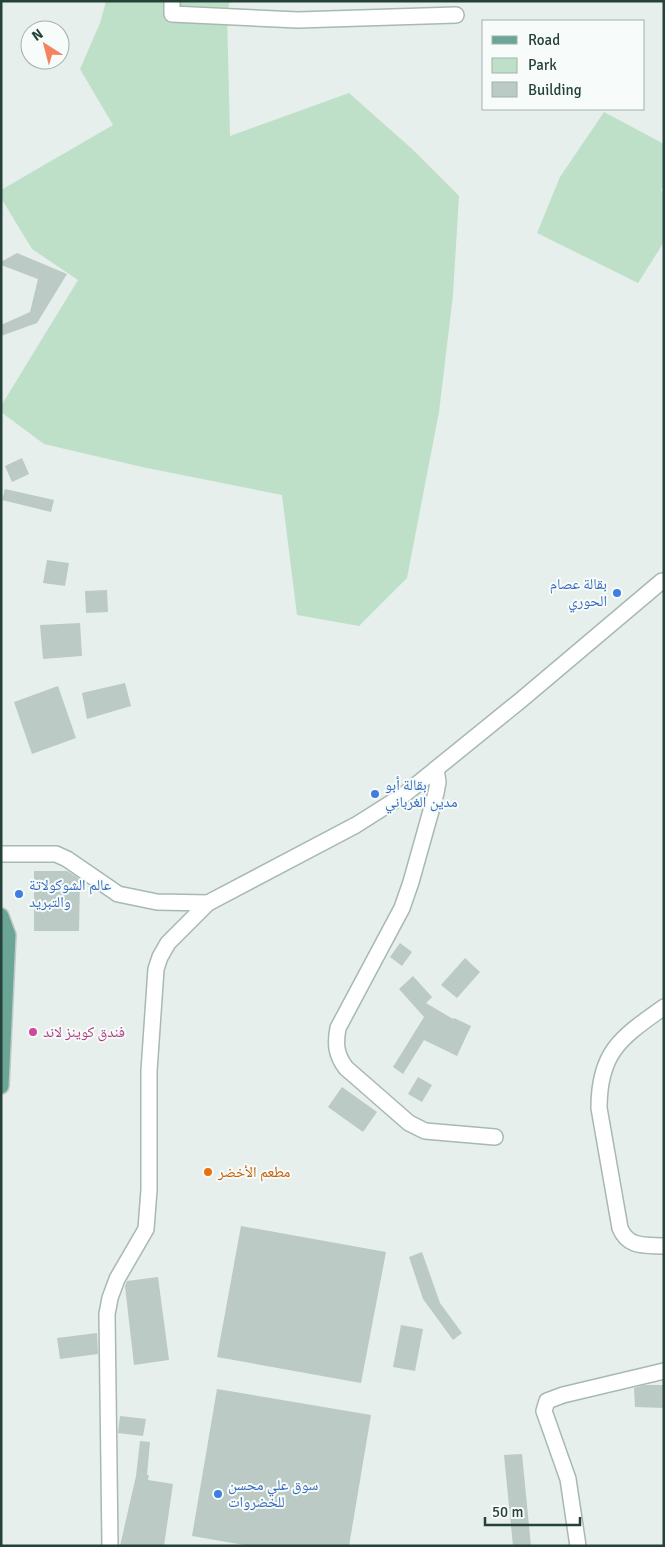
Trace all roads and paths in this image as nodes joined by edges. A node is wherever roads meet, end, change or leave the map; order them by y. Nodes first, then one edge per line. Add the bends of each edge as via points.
1 (172, 1) edge
2 (456, 15) dead end
3 (662, 581) dead end
4 (436, 769) junction
5 (1, 854) edge
6 (208, 903) junction
7 (1, 916) edge
8 (664, 1006) edge
9 (1, 1086) edge
10 (495, 1137) dead end
11 (664, 1246) edge
12 (664, 1371) edge
13 (110, 1546) edge
14 (578, 1546) edge

1 - 2 street via 172,14 191,15 298,20
3 - 4 street
4 - 6 street via 405,794 356,825
4 - 10 street via 436,793 402,908 338,1028 336,1050 346,1068 409,1123 425,1131
5 - 6 street via 56,854 118,894 157,902
6 - 13 street via 168,943 156,969 149,1071 146,1229 117,1279 108,1314
7 - 9 main road via 8,935
8 - 11 street via 620,1041 607,1061 599,1090 599,1108 620,1228 624,1236 636,1244
12 - 14 street via 563,1395 547,1402 544,1411 568,1478

